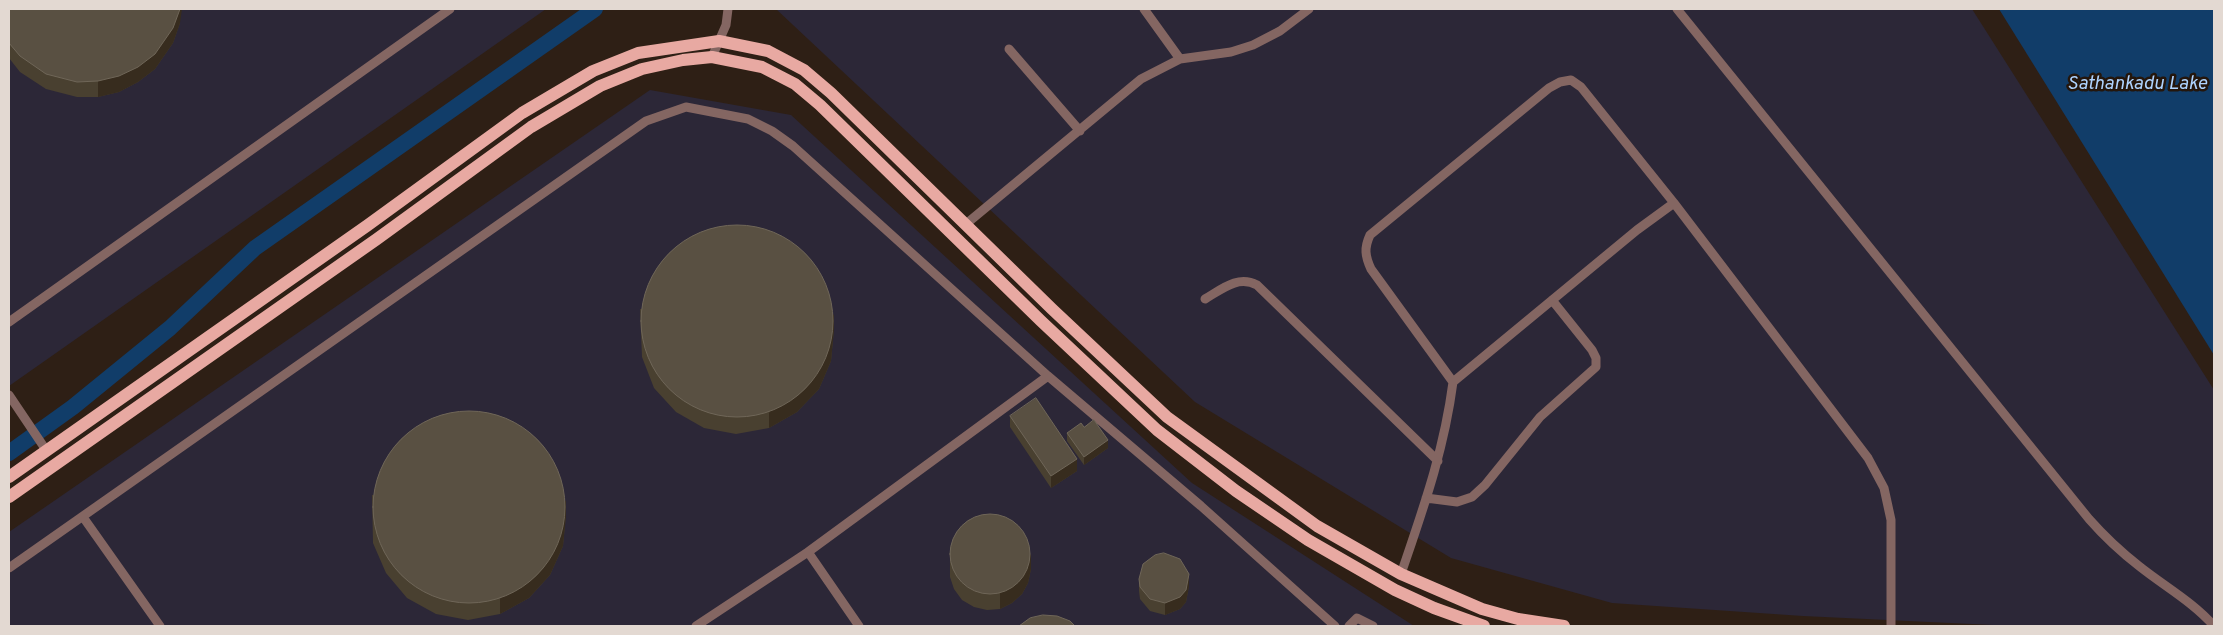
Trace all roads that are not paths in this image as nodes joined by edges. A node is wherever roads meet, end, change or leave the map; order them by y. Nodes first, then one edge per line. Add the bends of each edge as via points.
1 (450, 9) edge
2 (728, 9) edge
3 (1144, 9) edge
4 (1309, 9) edge
5 (1677, 9) edge
6 (720, 41) junction
7 (1009, 49) dead end
8 (712, 57) junction
9 (1180, 59) junction
10 (1080, 131) junction
11 (1674, 203) junction
12 (966, 224) junction
13 (1205, 299) dead end
14 (1552, 300) junction
15 (9, 322) edge
16 (179, 358) junction
17 (187, 371) junction
18 (1048, 376) junction
19 (1452, 382) junction
20 (9, 395) edge
21 (44, 447) junction
22 (1438, 461) junction
23 (9, 477) edge
24 (9, 497) edge
25 (1426, 498) junction
26 (83, 517) junction
27 (808, 552) junction
28 (9, 568) edge
29 (1401, 574) junction
30 (160, 626) edge
31 (696, 626) edge
32 (859, 626) edge
33 (1335, 626) edge
34 (1349, 626) edge
35 (1373, 626) edge
36 (1484, 626) edge
37 (1564, 626) edge
38 (1892, 626) edge
39 (2214, 626) edge

1 - 15 lane
2 - 6 lane
3 - 9 lane
4 - 9 lane via 1280,31 1253,45 1231,52
5 - 39 lane via 2089,519 2110,542 2202,612
6 - 8 lane
6 - 12 main road via 768,52 804,70 832,92
6 - 16 main road via 638,53 593,71 522,114
7 - 10 lane
8 - 17 main road via 642,69 600,86 531,127 378,239
8 - 36 main road via 762,67 795,84 814,99 1105,382 1157,430 1236,491 1308,540 1395,590
9 - 10 lane via 1141,79
10 - 12 lane
11 - 14 lane
11 - 19 lane via 1581,87 1571,80 1549,88 1370,235 1365,246 1371,270
11 - 38 lane via 1852,436 1884,488 1891,520
12 - 29 main road via 1052,310 1168,417 1317,526
13 - 22 lane via 1243,280 1257,285
14 - 19 lane
14 - 25 lane via 1592,350 1596,367 1540,417 1472,497 1457,502
16 - 17 main road
16 - 21 main road
17 - 24 main road
18 - 26 lane via 793,146 748,119 686,107 646,121
18 - 27 lane
18 - 33 lane
19 - 22 lane
20 - 21 lane
21 - 23 main road
22 - 25 lane
25 - 29 lane
26 - 28 lane
26 - 30 lane
27 - 31 lane
27 - 32 lane
29 - 37 main road via 1482,608 1518,619
34 - 35 lane via 1357,618

